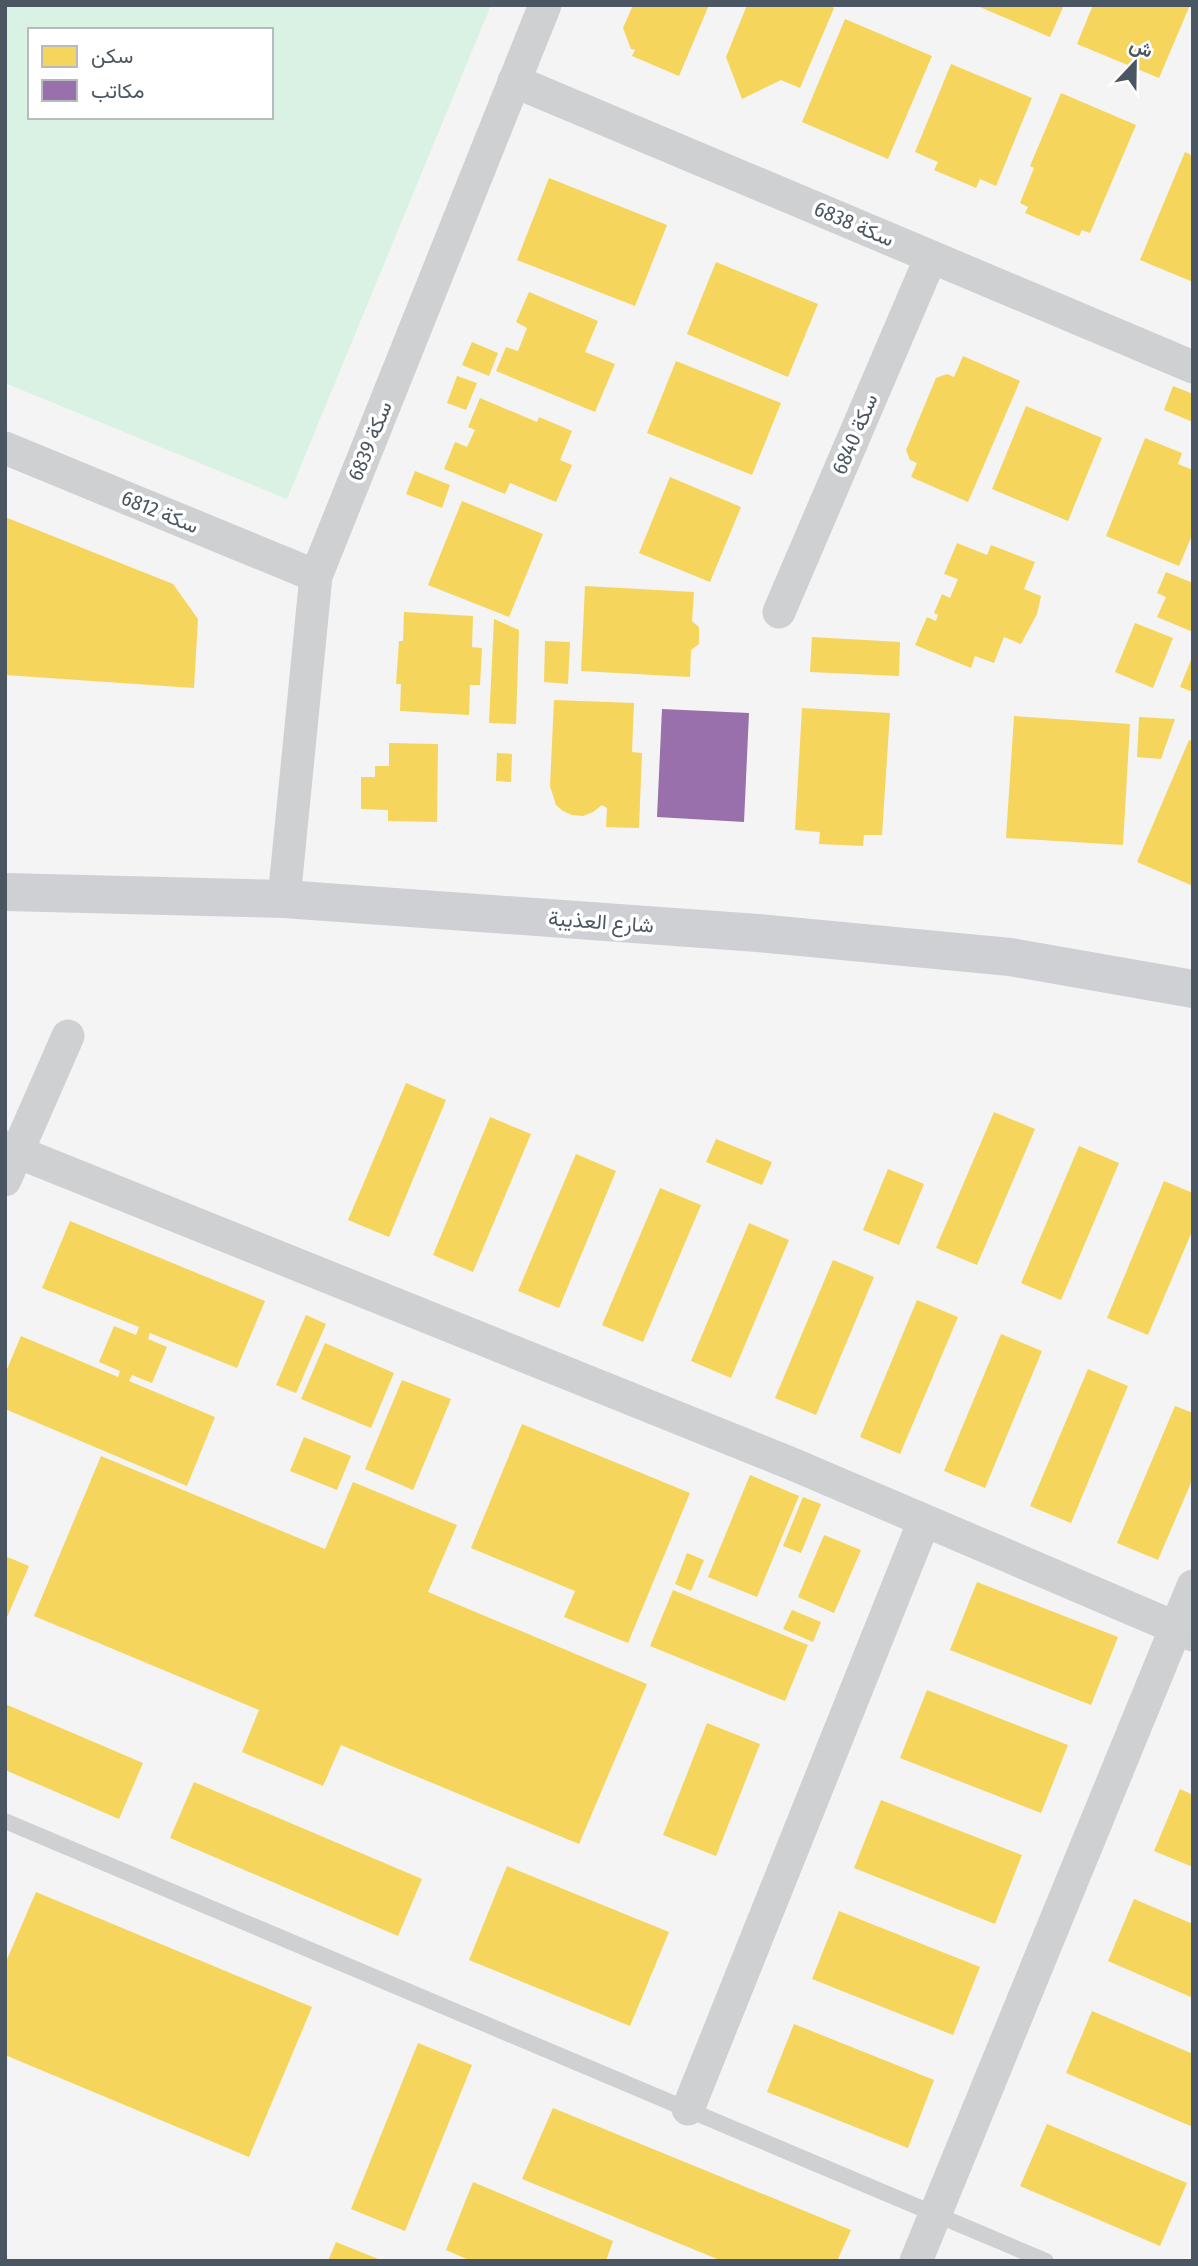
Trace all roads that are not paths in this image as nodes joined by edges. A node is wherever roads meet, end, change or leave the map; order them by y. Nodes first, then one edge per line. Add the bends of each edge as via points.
1 (545, 5) edge
2 (514, 81) junction
3 (931, 257) junction
4 (1193, 367) edge
5 (5, 448) edge
6 (316, 576) junction
7 (779, 612) dead end
8 (5, 892) edge
9 (284, 899) junction
10 (1193, 989) edge
11 (68, 1037) dead end
12 (9, 1160) edge
13 (924, 1521) junction
14 (1193, 1586) edge
15 (1184, 1632) edge
16 (5, 1821) edge
17 (688, 2109) junction
18 (935, 2214) junction
19 (916, 2261) edge
20 (1046, 2261) edge

1 - 2 street, سكة 6839
2 - 3 street, سكة 6838
2 - 6 street, سكة 6839
3 - 4 street, سكة 6838
3 - 7 street, سكة 6840
5 - 6 street, سكة 6812
6 - 9 street, سكة 6839
8 - 9 street, شارع العذيبة
9 - 10 street, شارع العذيبة via 758,933 996,956
11 - 12 street
12 - 13 street via 764,1453
13 - 15 street
13 - 17 street
14 - 15 street
15 - 18 street
16 - 17 lane
17 - 18 lane
18 - 19 street
18 - 20 lane

